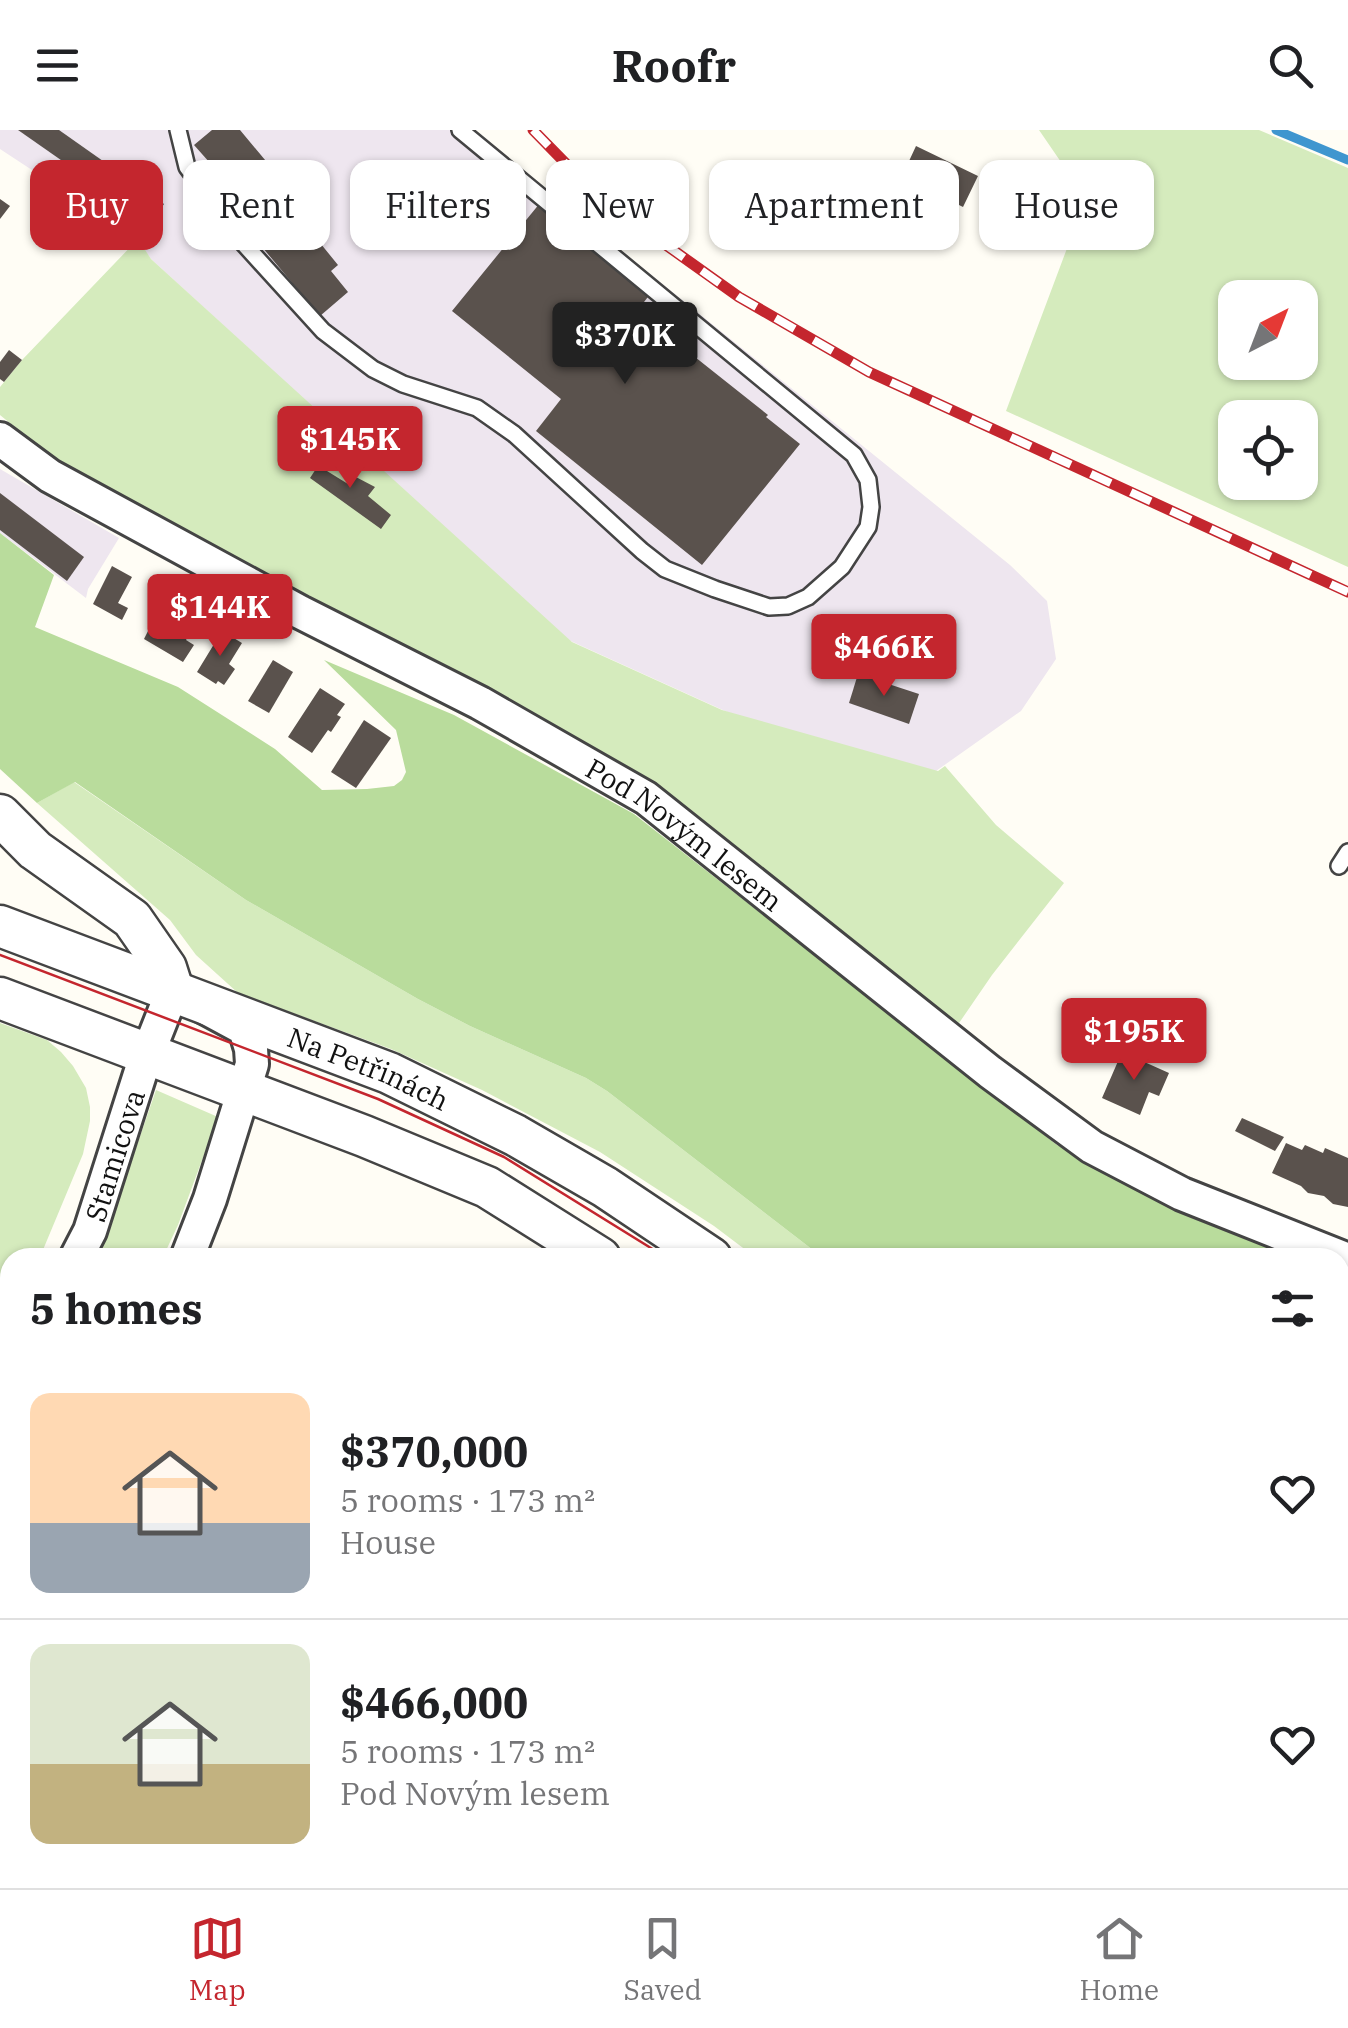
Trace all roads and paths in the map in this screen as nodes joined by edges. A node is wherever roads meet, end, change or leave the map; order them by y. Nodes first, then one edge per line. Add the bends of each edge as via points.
1 (178, 130) edge
2 (460, 130) edge
3 (0, 439) edge
4 (0, 815) edge
5 (0, 926) edge
6 (173, 990) junction
7 (0, 998) edge
8 (148, 1054) junction
9 (245, 1090) junction
10 (81, 1248) edge
11 (191, 1248) edge
12 (584, 1248) edge
13 (697, 1248) edge
14 (1318, 1248) edge

1 - 2 lane via 187,168 243,243 323,331 374,369 477,408 665,569 769,608 808,596 842,567 868,527 868,480 854,455
3 - 14 street, Pod Novým lesem via 50,476 646,798 1092,1148 1182,1194
4 - 6 street via 35,850 132,919
5 - 6 street, Na Petřinách
6 - 8 street, Stamicova
6 - 9 street via 245,1029 252,1064
6 - 13 street, Na Petřinách via 389,1073 484,1119
7 - 8 street
8 - 9 street
8 - 10 street, Stamicova
9 - 11 street
9 - 12 street via 488,1187

